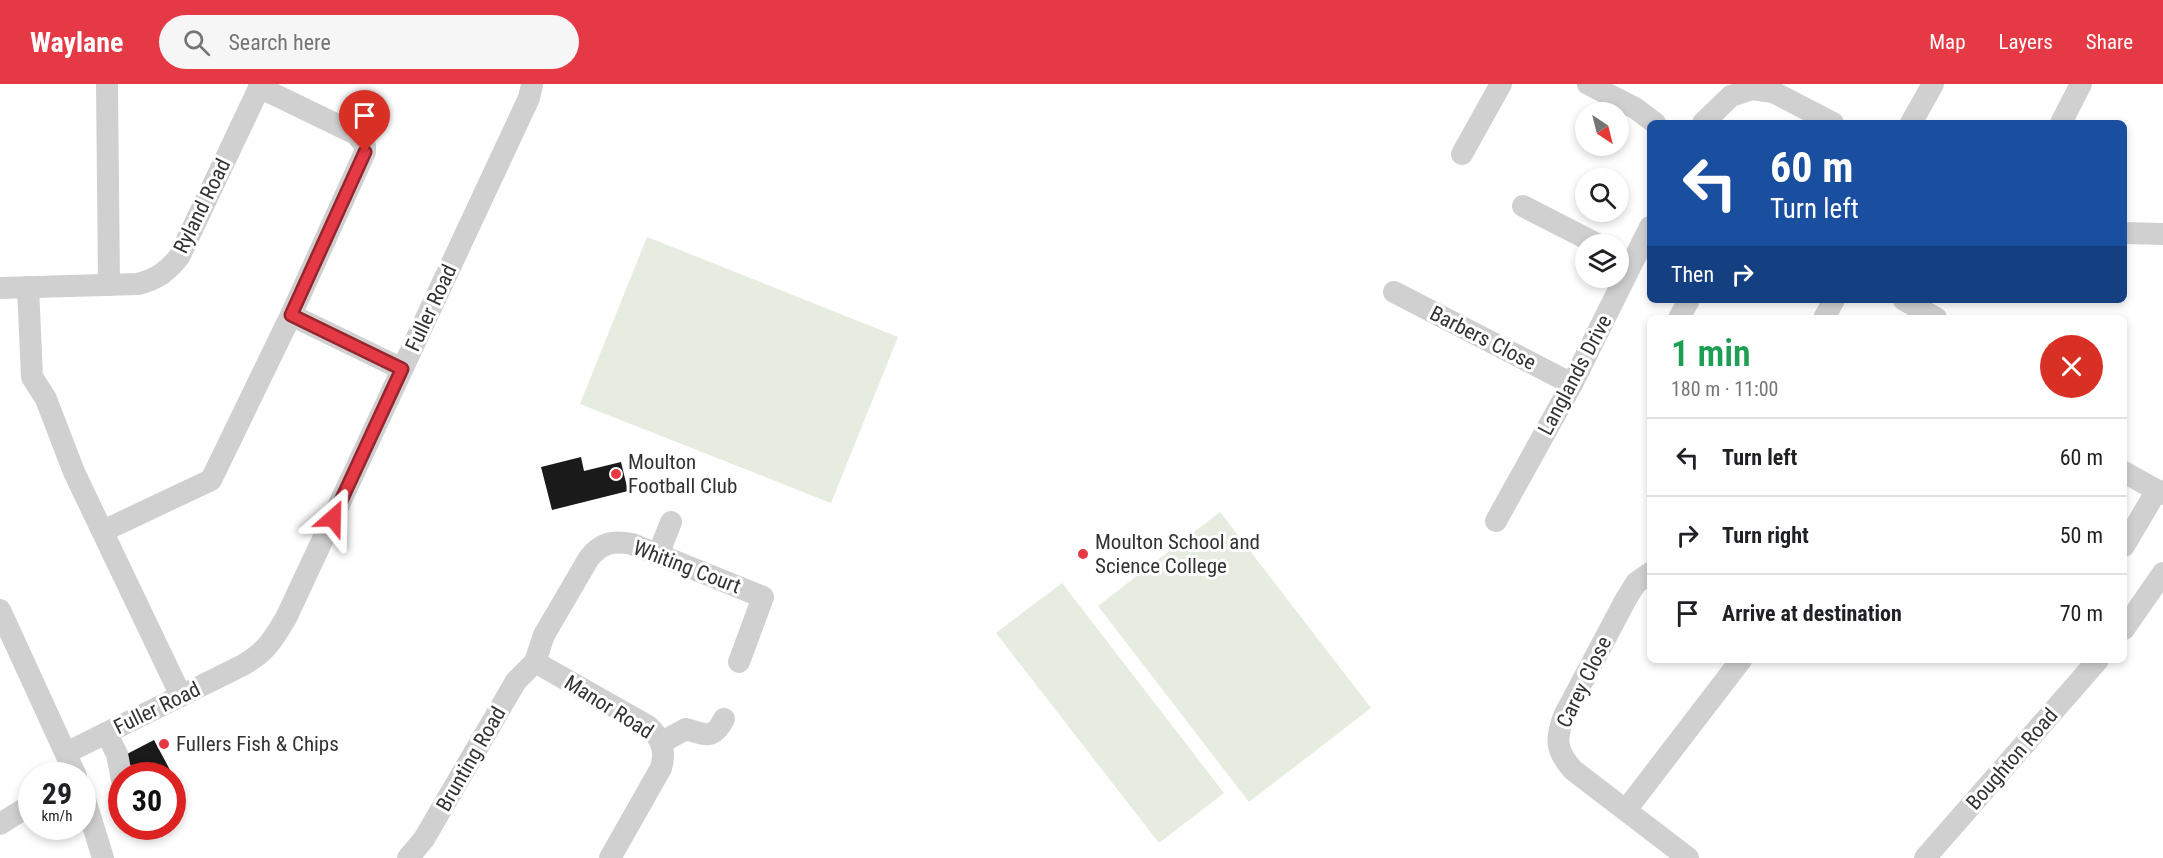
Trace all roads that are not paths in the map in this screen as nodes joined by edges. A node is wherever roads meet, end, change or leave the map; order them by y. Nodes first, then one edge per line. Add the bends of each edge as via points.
1 (107, 84) edge
2 (532, 84) edge
3 (1501, 84) edge
4 (1588, 84) edge
5 (1933, 84) edge
6 (2081, 84) edge
7 (260, 86) edge
8 (1775, 88) edge
9 (1651, 120) edge
10 (1706, 120) edge
11 (1828, 120) edge
12 (1913, 120) edge
13 (2063, 120) edge
14 (1462, 154) dead end
15 (1523, 206) dead end
16 (1647, 231) edge
17 (2127, 233) edge
18 (1578, 234) edge
19 (2163, 234) edge
20 (1629, 254) edge
21 (108, 285) junction
22 (28, 287) junction
23 (0, 288) edge
24 (1613, 288) edge
25 (1394, 292) dead end
26 (1909, 303) edge
27 (291, 315) junction
28 (1931, 315) edge
29 (402, 369) junction
30 (1572, 384) junction
31 (2127, 474) edge
32 (2160, 492) edge
33 (1496, 521) dead end
34 (671, 522) dead end
35 (104, 531) junction
36 (2127, 542) edge
37 (658, 555) junction
38 (1647, 575) edge
39 (2160, 586) edge
40 (0, 610) edge
41 (2127, 625) edge
42 (535, 662) junction
43 (739, 662) dead end
44 (1739, 663) edge
45 (2095, 663) edge
46 (181, 696) junction
47 (724, 719) dead end
48 (106, 733) junction
49 (662, 742) junction
50 (66, 753) junction
51 (70, 762) edge
52 (119, 762) edge
53 (1626, 810) junction
54 (18, 813) edge
55 (0, 824) edge
56 (96, 835) edge
57 (103, 858) edge
58 (408, 858) edge
59 (610, 858) edge
60 (1688, 858) edge
61 (1925, 858) edge

1 - 21 street
2 - 29 street, Fuller Road via 529,98
3 - 14 street
4 - 9 street
5 - 12 street
6 - 13 street
7 - 21 street, Ryland Road via 171,267 152,280
7 - 27 street via 356,134 366,145
8 - 10 street via 1752,89 1731,96
8 - 11 street
15 - 18 street
16 - 20 street, Langlands Drive
17 - 19 street
21 - 22 street, Ryland Road
22 - 23 street, Ryland Road
22 - 35 street via 32,377 46,399 74,472
24 - 30 street, Langlands Drive
25 - 30 street, Barbers Close
26 - 28 street
27 - 29 street
27 - 35 street via 211,480
29 - 46 street, Fuller Road via 272,641 261,655
30 - 33 street, Langlands Drive
31 - 32 street
32 - 36 street
34 - 37 street
35 - 46 street
37 - 42 street, Whiting Court via 619,542 595,551 544,635
37 - 43 street, Whiting Court via 763,597
38 - 53 street, Carey Close via 1636,583 1626,599 1559,730 1559,751 1564,760
39 - 41 street
40 - 50 street
42 - 49 street, Manor Road via 648,726
42 - 58 street, Brunting Road via 516,681 424,839
44 - 53 street
45 - 61 street, Boughton Road
46 - 48 street, Fuller Road
47 - 49 street via 718,732 711,735 686,729
48 - 50 street, Fuller Road
48 - 52 street
49 - 59 street, Manor Road via 661,768
50 - 51 street
53 - 60 street, Carey Close
54 - 55 street
56 - 57 street

